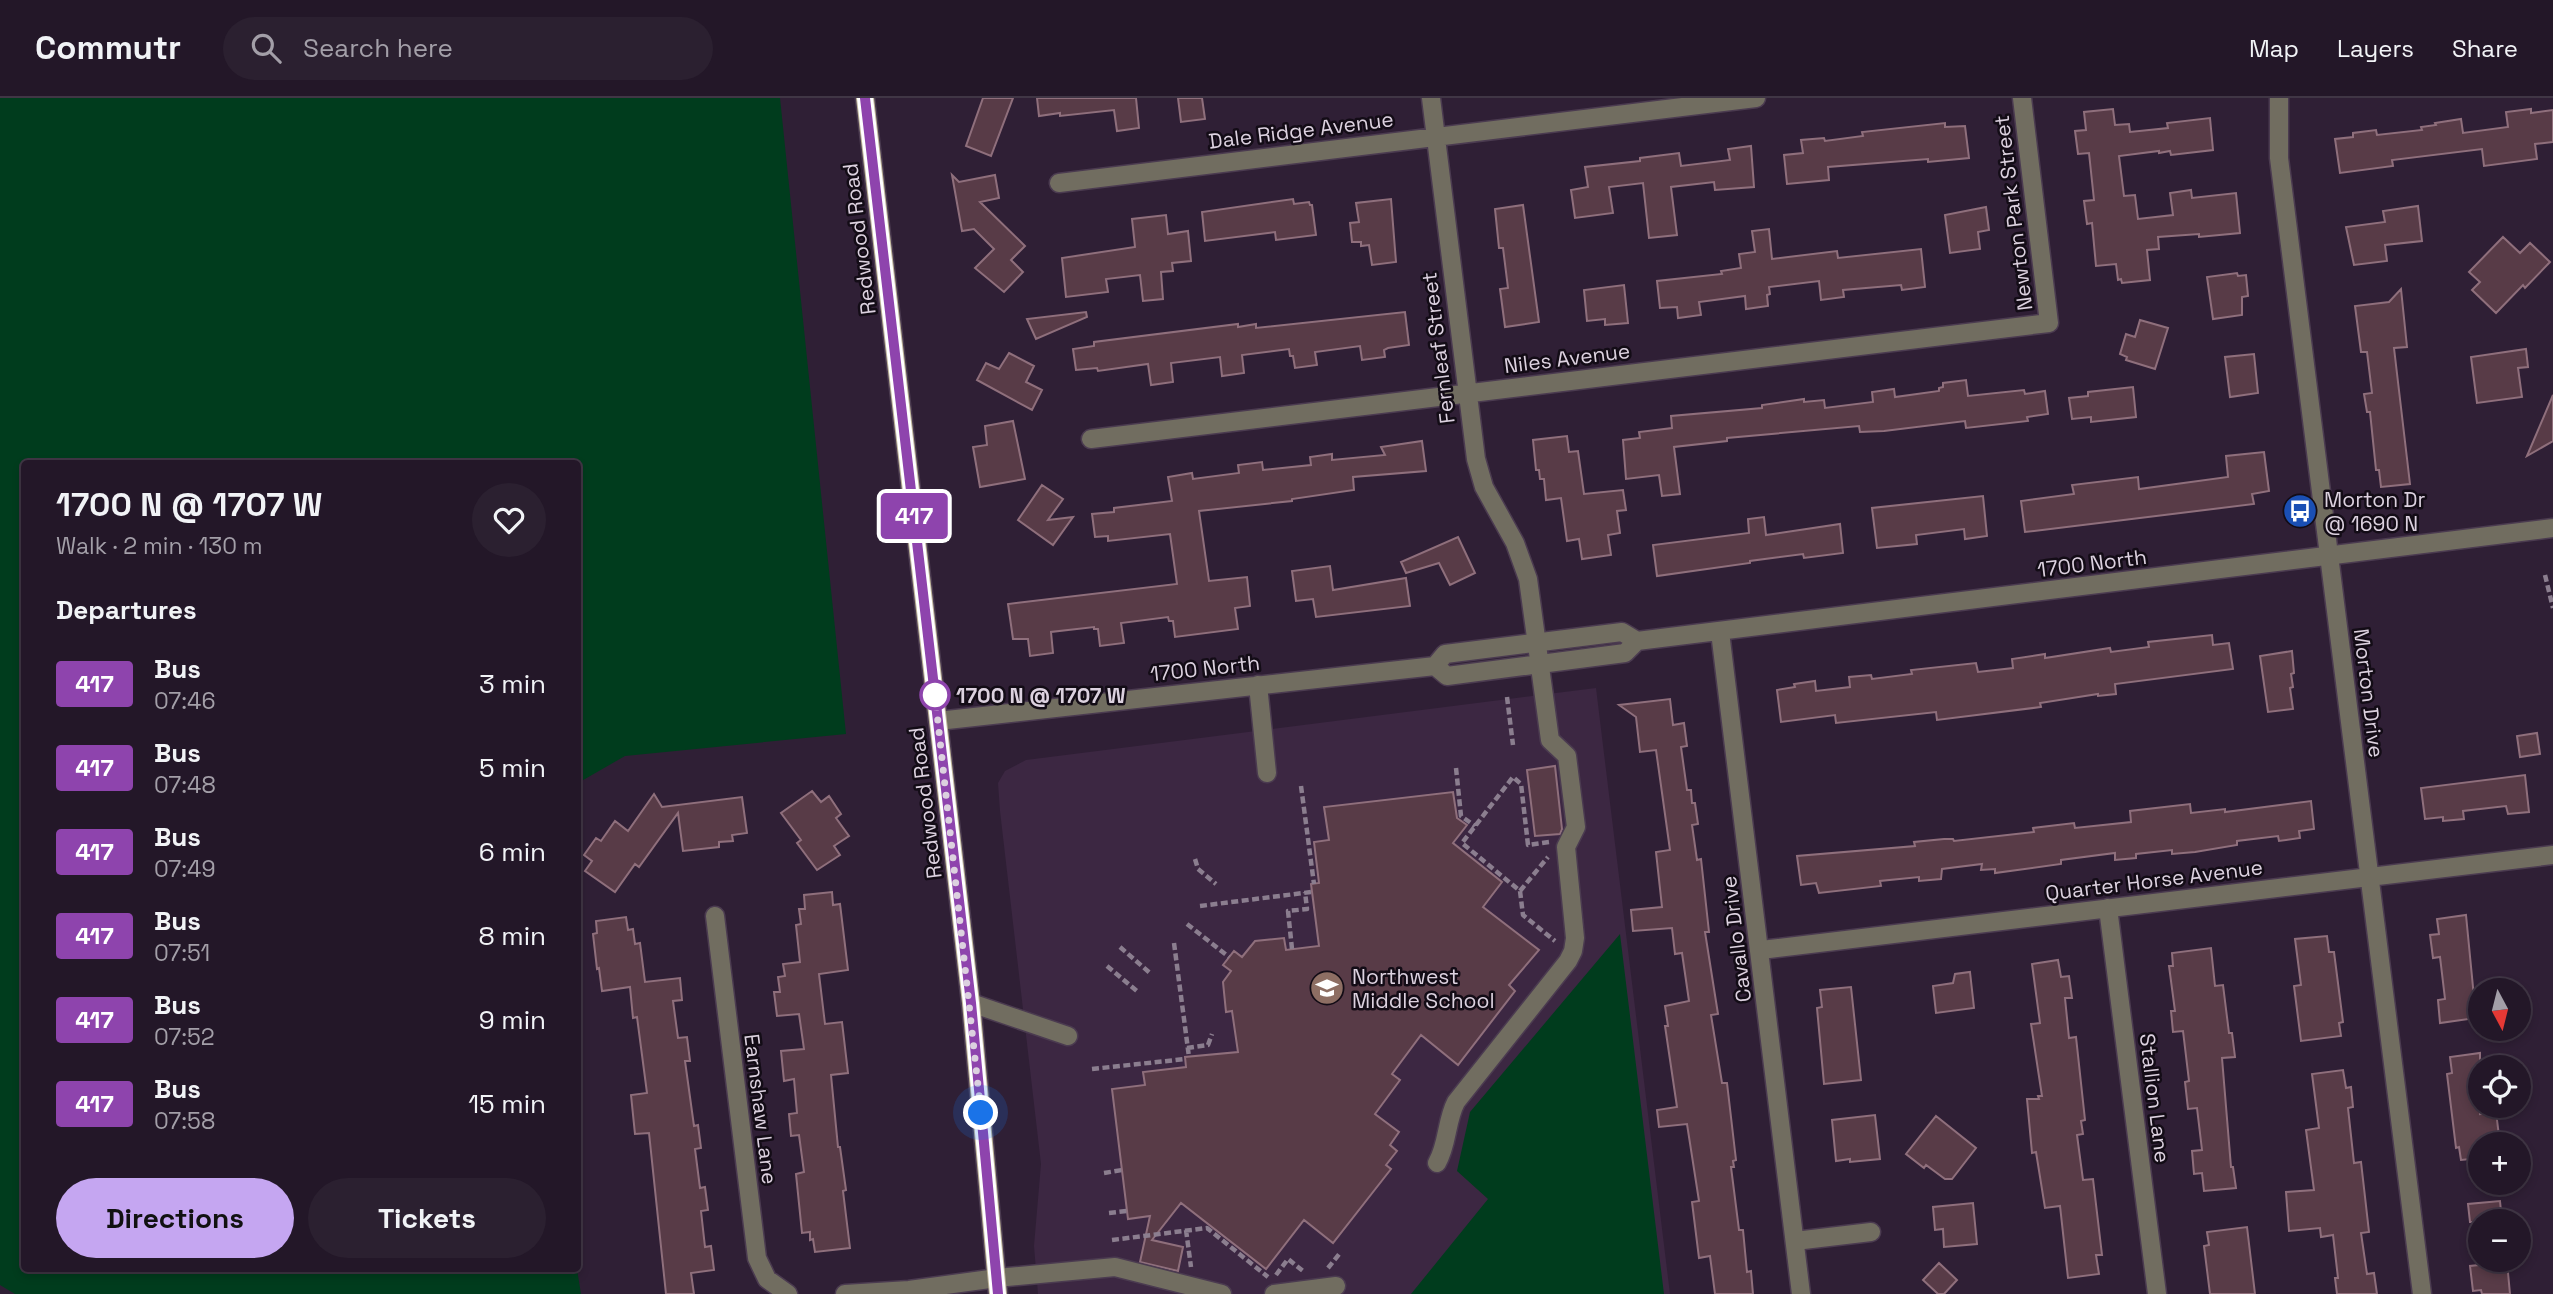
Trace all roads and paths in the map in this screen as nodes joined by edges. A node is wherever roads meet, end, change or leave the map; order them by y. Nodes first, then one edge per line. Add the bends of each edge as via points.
1 (865, 98) edge
2 (1431, 98) edge
3 (1756, 98) edge
4 (2022, 98) edge
5 (2279, 98) edge
6 (1662, 103) edge
7 (1435, 136) junction
8 (1059, 183) dead end
9 (2049, 323) joint
10 (1466, 394) junction
11 (1091, 439) dead end
12 (2553, 528) edge
13 (2329, 557) junction
14 (2545, 575) dead end
15 (2553, 608) edge
16 (1720, 632) junction
17 (1637, 641) junction
18 (1538, 642) junction
19 (1541, 664) junction
20 (1435, 666) junction
21 (1258, 685) junction
22 (1507, 697) dead end
23 (938, 721) junction
24 (1513, 745) dead end
25 (1456, 768) dead end
26 (1267, 773) dead end
27 (1301, 786) dead end
28 (1475, 826) junction
29 (2553, 855) edge
30 (1195, 859) dead end
31 (2370, 877) junction
32 (1216, 884) dead end
33 (1314, 884) dead end
34 (1520, 891) junction
35 (1200, 906) dead end
36 (2108, 908) junction
37 (715, 916) dead end
38 (1187, 924) dead end
39 (1174, 943) dead end
40 (1562, 946) dead end
41 (1120, 947) dead end
42 (1292, 949) dead end
43 (1760, 950) junction
44 (1229, 957) dead end
45 (1107, 965) dead end
46 (1150, 973) dead end
47 (1137, 991) dead end
48 (971, 1003) junction
49 (1212, 1034) dead end
50 (1068, 1036) dead end
51 (1187, 1048) junction
52 (1092, 1069) dead end
53 (1437, 1163) dead end
54 (1122, 1170) dead end
55 (1104, 1172) dead end
56 (1127, 1211) dead end
57 (1109, 1213) dead end
58 (1186, 1230) junction
59 (1871, 1232) dead end
60 (1112, 1240) dead end
61 (1795, 1241) junction
62 (1340, 1253) dead end
63 (1323, 1271) dead end
64 (1306, 1273) dead end
65 (1192, 1274) dead end
66 (997, 1286) edge
67 (1336, 1286) dead end
68 (788, 1294) edge
69 (845, 1294) edge
70 (1222, 1294) edge
71 (1274, 1294) edge
72 (1801, 1294) edge
73 (2157, 1294) edge
74 (2422, 1294) edge

1 - 23 main road, Redwood Road
2 - 7 street, Fernleaf Street
3 - 6 street, Dale Ridge Avenue
4 - 9 street, Newton Park Street
5 - 13 street, Morton Drive via 2279,158
6 - 7 street, Dale Ridge Avenue
7 - 8 street, Dale Ridge Avenue
7 - 10 street, Fernleaf Street
9 - 10 street, Niles Avenue
10 - 11 street, Niles Avenue
10 - 18 street, Fernleaf Street via 1479,474 1522,562
12 - 13 street, 1700 North
13 - 16 street, 1700 North
13 - 31 street, Morton Drive
14 - 15 path
16 - 17 street, 1700 North
16 - 43 street, Cavallo Drive
17 - 18 street, 1700 North via 1622,632
17 - 19 street, 1700 North via 1625,653
18 - 19 street, Fernleaf Street
18 - 20 street, 1700 North via 1445,654
19 - 20 street, 1700 North via 1447,676
19 - 53 street, Fernleaf Street via 1550,740 1567,756 1576,827 1566,848 1573,951 1456,1102
20 - 21 street, 1700 North
21 - 23 street, 1700 North
21 - 26 street
22 - 24 path
23 - 48 main road, Redwood Road
25 - 28 path via 1461,816
27 - 33 path
28 - 34 path via 1462,843
28 - 34 path via 1513,777 1521,784 1528,845 1549,842 1551,853
29 - 31 street, Quarter Horse Avenue
30 - 32 path via 1198,869
31 - 36 street, Quarter Horse Avenue
31 - 74 street, Morton Drive
34 - 40 path via 1523,915
35 - 42 path via 1308,892 1307,909 1288,911
36 - 43 street, Quarter Horse Avenue
36 - 73 street, Stallion Lane
37 - 68 street, Earnshaw Lane via 757,1258 767,1279
38 - 44 path
39 - 51 path
41 - 46 path
43 - 61 street, Cavallo Drive
45 - 47 path
48 - 50 street
48 - 66 main road, Redwood Road
49 - 51 path via 1208,1045
51 - 52 path via 1187,1058
54 - 55 path
56 - 57 path
58 - 60 path
58 - 64 path via 1207,1228 1268,1277 1276,1276 1288,1259
58 - 65 path
59 - 61 street
61 - 72 street, Cavallo Drive
62 - 63 path
66 - 69 street
66 - 70 street via 1115,1267
67 - 71 street

